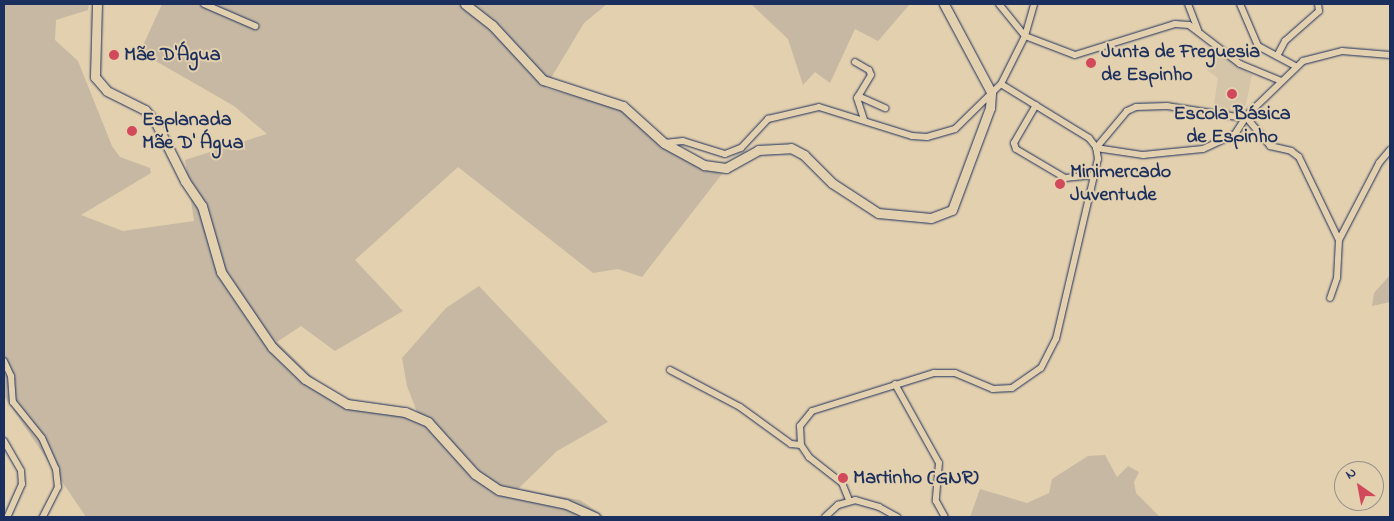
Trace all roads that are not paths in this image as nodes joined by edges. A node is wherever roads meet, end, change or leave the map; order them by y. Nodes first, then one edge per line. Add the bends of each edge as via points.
1 (97, 4) edge
2 (204, 4) edge
3 (465, 4) edge
4 (944, 4) edge
5 (999, 4) edge
6 (1034, 4) edge
7 (1188, 4) edge
8 (1240, 4) edge
9 (1318, 4) edge
10 (255, 26) dead end
11 (1198, 30) junction
12 (1025, 36) junction
13 (1390, 55) edge
14 (1277, 56) junction
15 (855, 62) dead end
16 (1295, 66) junction
17 (1281, 81) junction
18 (1001, 84) junction
19 (991, 92) junction
20 (858, 96) junction
21 (1036, 105) junction
22 (885, 108) dead end
23 (1246, 117) junction
24 (864, 120) junction
25 (664, 143) junction
26 (1096, 148) junction
27 (1390, 150) edge
28 (1094, 175) junction
29 (1338, 240) junction
30 (1330, 298) dead end
31 (4, 361) edge
32 (670, 370) dead end
33 (894, 384) junction
34 (4, 441) edge
35 (801, 445) junction
36 (849, 500) junction
37 (7, 517) edge
38 (43, 517) edge
39 (595, 517) edge
40 (826, 517) edge
41 (897, 517) edge
42 (945, 517) edge

1 - 39 main road via 95,77 107,91 145,110 156,123 184,181 202,206 221,272 272,347 305,379 348,404 405,412 428,422 475,474 499,490 574,506
2 - 10 street
3 - 25 main road via 492,24 544,80 623,106
4 - 19 main road
5 - 12 street
6 - 12 street
7 - 11 street
8 - 14 street via 1258,46
9 - 14 street via 1319,11 1285,41
11 - 12 street via 1175,24 1083,55
11 - 17 street via 1240,64
12 - 18 street
13 - 16 street via 1334,52
14 - 16 street
15 - 20 street via 870,70 871,76
16 - 17 street
17 - 23 street
18 - 19 street
18 - 21 street
19 - 24 street via 948,133 912,136
19 - 25 main road via 990,108 957,199 944,216 931,218 878,213 832,183 804,155 791,148 758,150 734,164 715,168
20 - 22 street
20 - 24 street
21 - 26 street via 1089,138
21 - 28 street via 1014,142 1016,149 1065,178
23 - 26 street via 1235,134 1203,149 1136,155
23 - 26 street via 1147,105 1127,111
23 - 29 street via 1270,146 1292,151 1299,158
24 - 25 street via 819,107 768,119 740,148 725,154 683,141
26 - 28 street
27 - 29 street via 1375,170
28 - 33 street via 1056,340 1042,368 1030,378 1004,390 947,372
29 - 30 street via 1337,278
31 - 38 street via 11,376 13,402 42,438 56,469 58,487
32 - 35 street via 740,407 791,444
33 - 35 street via 812,411 800,426
33 - 42 street via 939,463 936,501
34 - 37 street via 21,471 22,484
35 - 36 street via 809,457 842,483
36 - 40 street via 838,504
36 - 41 street via 879,507

